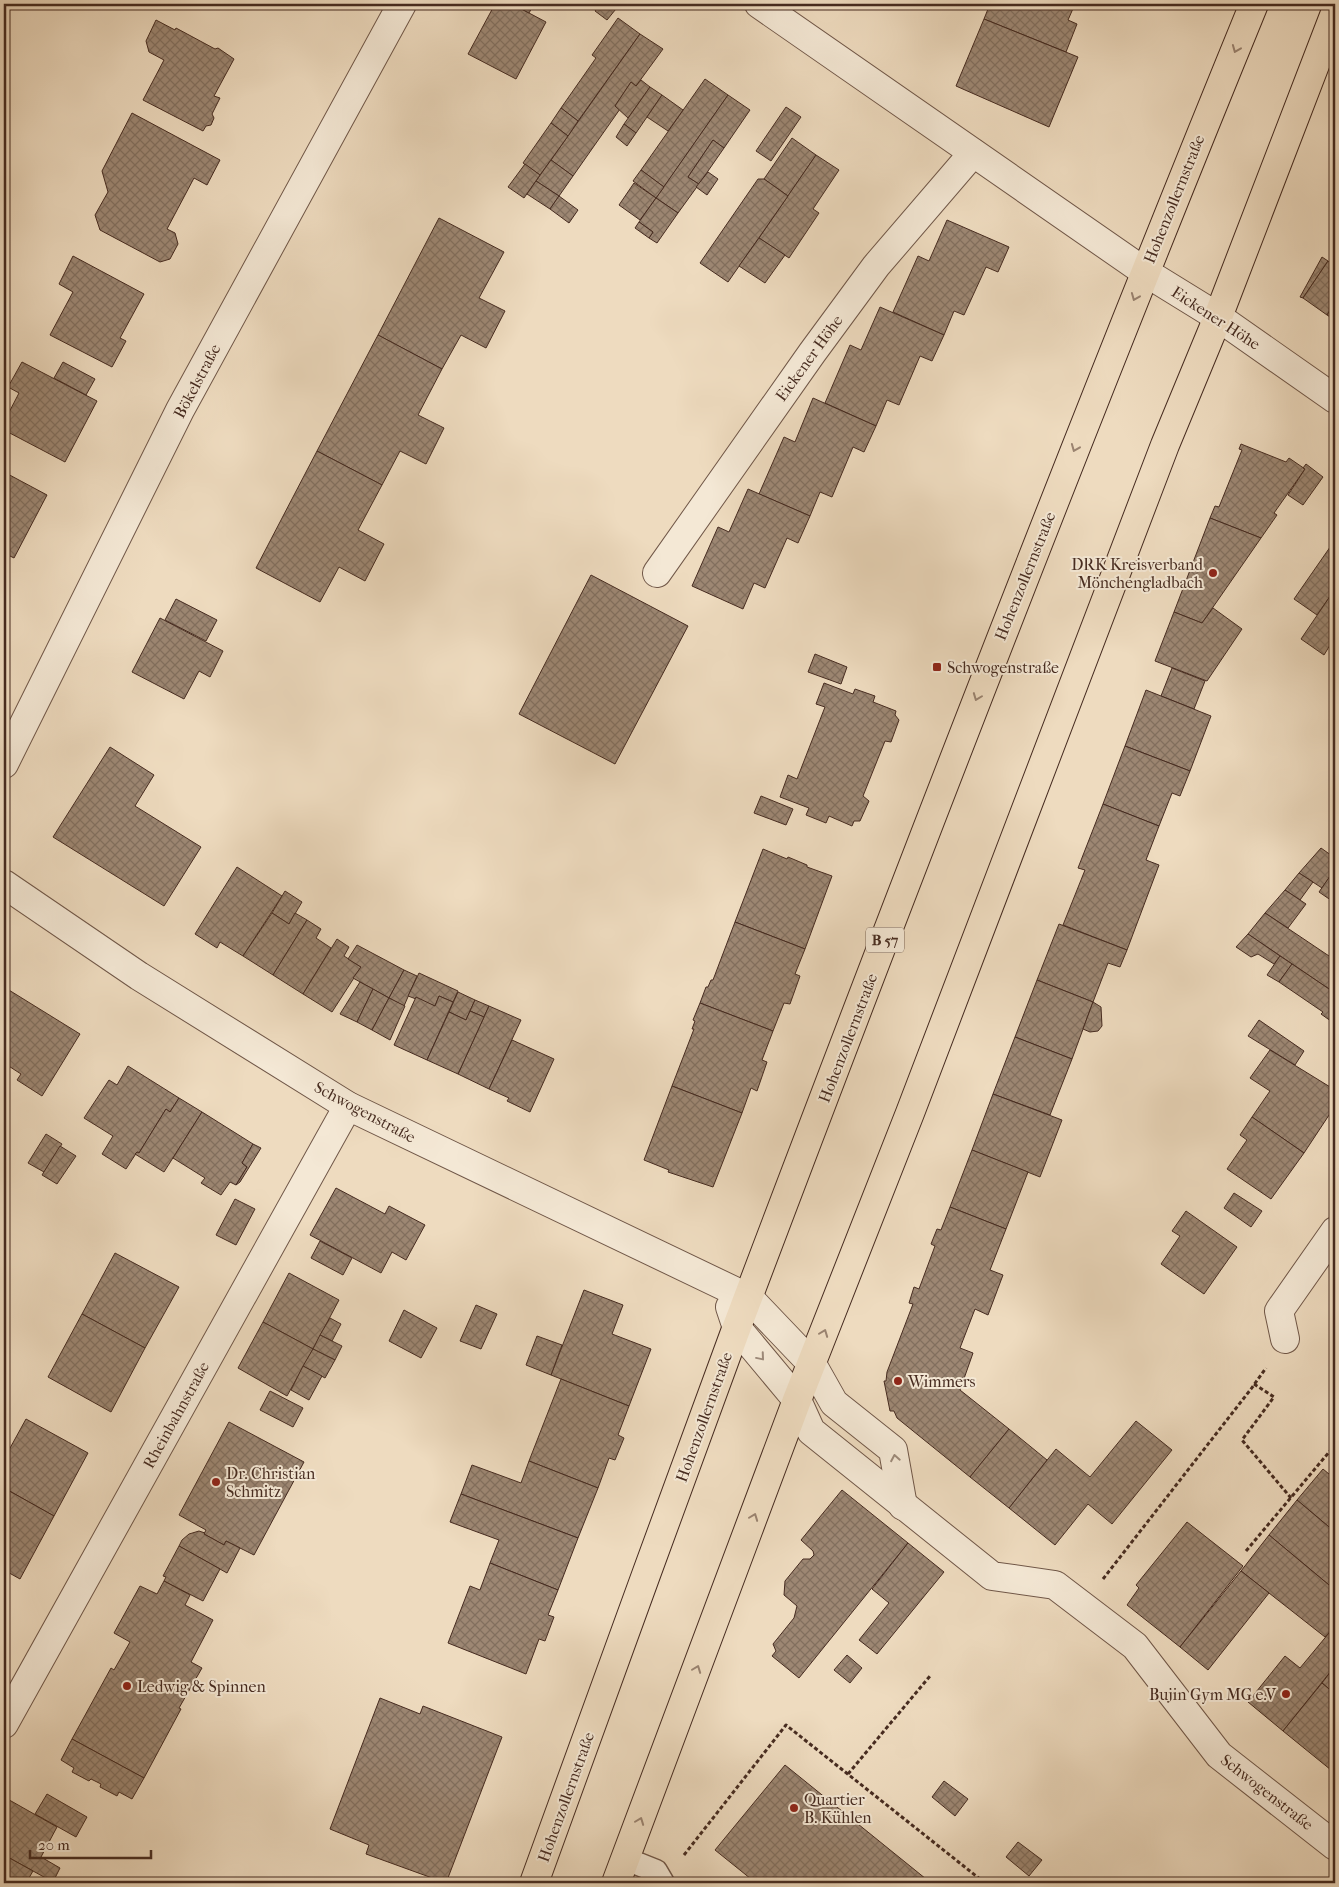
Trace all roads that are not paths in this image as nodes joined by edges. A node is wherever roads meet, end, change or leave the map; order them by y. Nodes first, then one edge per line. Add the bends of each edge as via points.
1 (402, 4) edge
2 (759, 4) edge
3 (1254, 4) edge
4 (1333, 25) edge
5 (973, 153) junction
6 (1145, 272) junction
7 (1218, 317) junction
8 (1335, 399) edge
9 (657, 573) dead end
10 (4, 764) edge
11 (4, 884) edge
12 (348, 1106) junction
13 (1335, 1230) edge
14 (723, 1284) junction
15 (749, 1298) junction
16 (737, 1328) junction
17 (1285, 1339) road end
18 (812, 1364) junction
19 (798, 1400) junction
20 (903, 1506) junction
21 (4, 1724) edge
22 (1335, 1846) edge
23 (621, 1871) edge
24 (534, 1883) edge
25 (662, 1883) edge

1 - 10 street, Bökelstraße via 180,410
2 - 5 street, Eickener Höhe
3 -> 6 main road, Hohenzollernstraße / B 57
4 - 7 main road
5 - 6 street, Eickener Höhe
5 - 9 street, Eickener Höhe via 876,266
6 - 7 street, Eickener Höhe
6 -> 15 main road, Hohenzollernstraße / B 57 via 982,684
7 - 8 street, Eickener Höhe
18 -> 7 main road via 1165,445
11 - 12 street, Schwogenstraße via 139,976
12 - 14 street, Schwogenstraße
12 - 21 street, Rheinbahnstraße
13 - 17 street via 1279,1311
14 - 15 street, Schwogenstraße
14 - 16 street, Schwogenstraße
15 - 16 main road, Hohenzollernstraße / B 57
15 - 18 street, Schwogenstraße
16 -> 19 street, Schwogenstraße
16 - 24 main road, Hohenzollernstraße / B 57
18 - 19 main road
20 -> 18 street, Schwogenstraße via 894,1450 834,1403
19 - 20 street, Schwogenstraße via 811,1431
23 -> 19 main road
20 - 22 street, Schwogenstraße via 992,1576 1055,1585 1135,1646 1219,1755
23 - 25 lane via 656,1871

